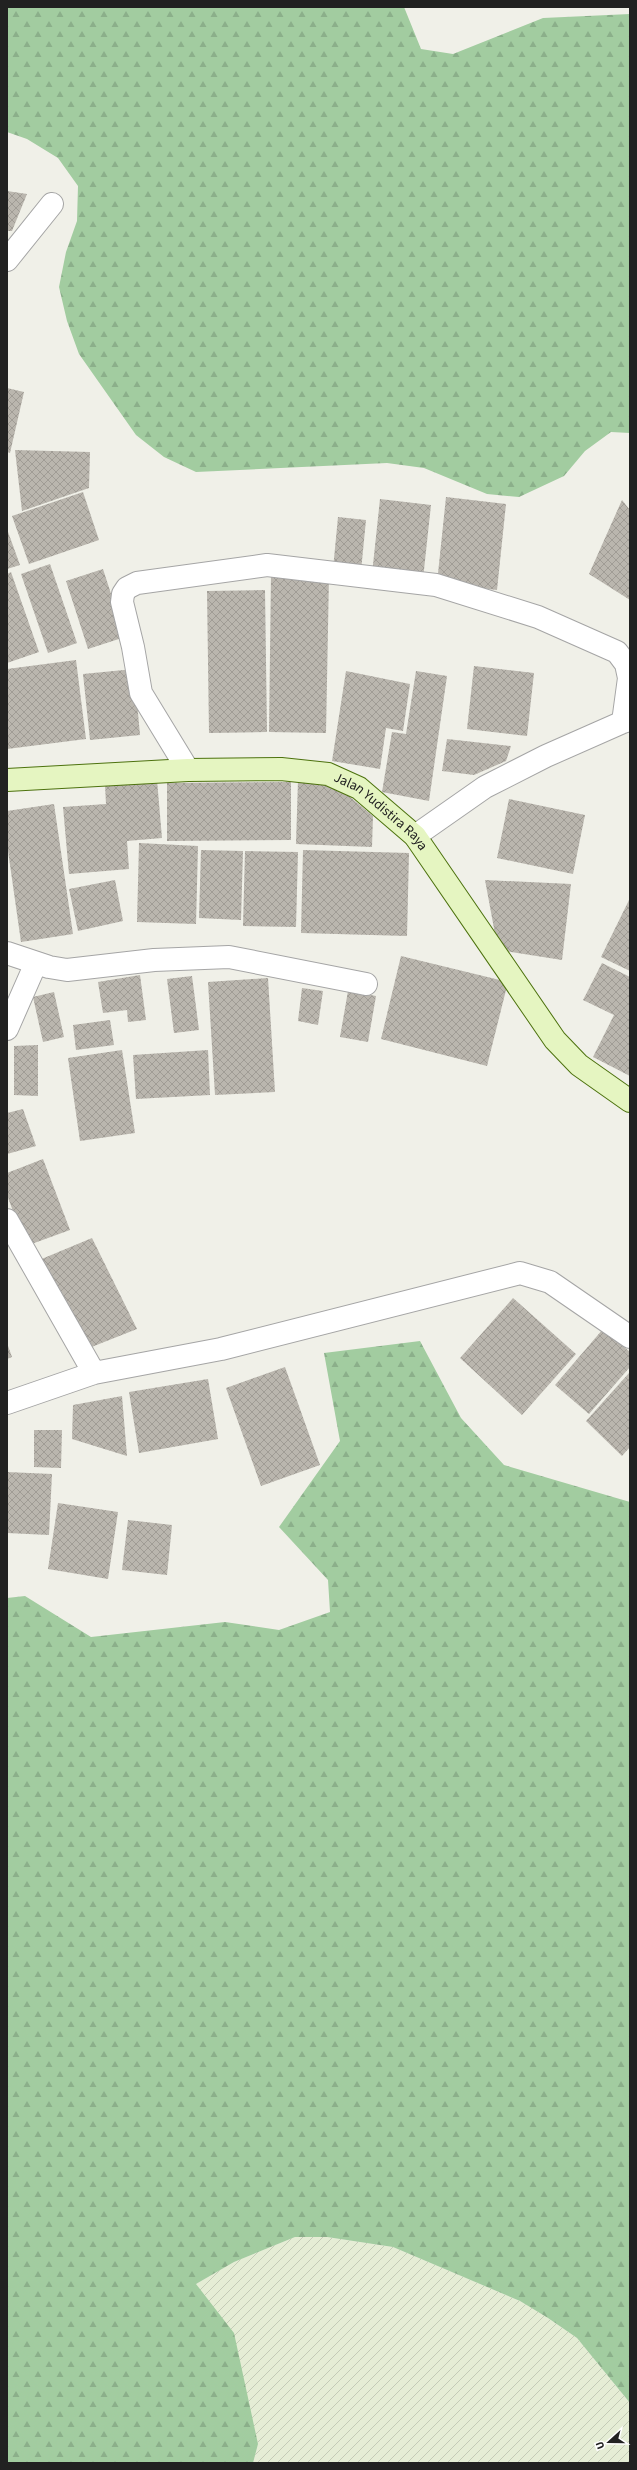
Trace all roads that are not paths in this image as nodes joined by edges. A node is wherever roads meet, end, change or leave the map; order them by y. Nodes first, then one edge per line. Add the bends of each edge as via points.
1 (52, 204) dead end
2 (7, 260) edge
3 (626, 721) edge
4 (188, 770) junction
5 (7, 780) edge
6 (416, 836) junction
7 (7, 953) edge
8 (36, 963) junction
9 (366, 984) dead end
10 (7, 1029) edge
11 (630, 1101) edge
12 (7, 1220) edge
13 (630, 1337) edge
14 (94, 1373) junction
15 (7, 1403) edge

1 - 2 street
3 - 4 street via 629,678 626,664 617,652 605,646 538,617 436,585 267,565 137,583 127,588 123,594 122,602 141,693
3 - 6 street via 546,756 485,787
4 - 5 street, Jalan Yudistira Raya
4 - 6 street, Jalan Yudistira Raya via 281,769 328,774 359,788
6 - 11 street, Jalan Yudistira Raya via 555,1040 579,1065
7 - 8 street
8 - 9 street via 67,970 154,960 229,957
8 - 10 street
12 - 14 street
13 - 14 street via 550,1282 520,1273 221,1349
14 - 15 street

